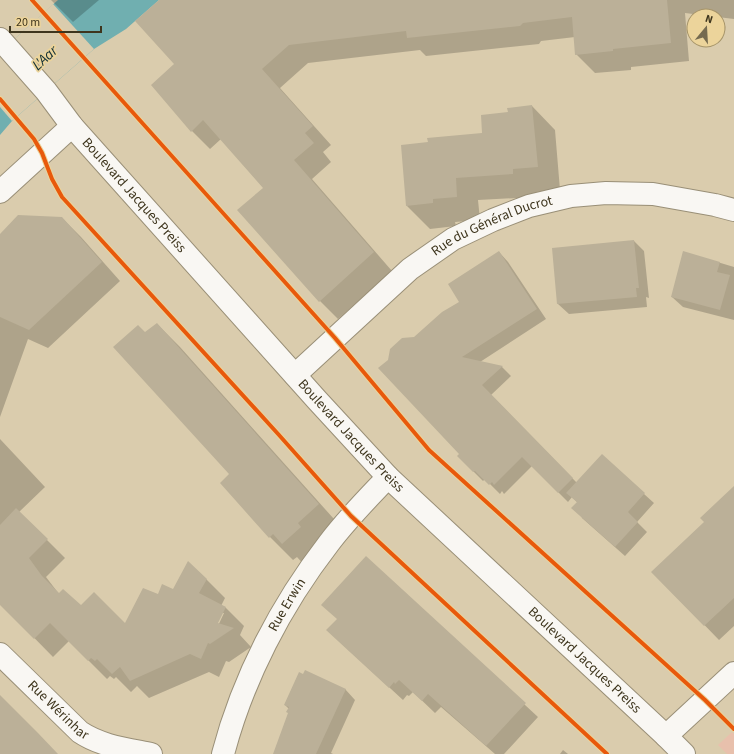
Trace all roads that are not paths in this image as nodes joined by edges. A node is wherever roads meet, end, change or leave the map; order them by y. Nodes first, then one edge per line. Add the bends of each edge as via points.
1 (3, 43) edge
2 (72, 126) junction
3 (0, 192) edge
4 (734, 210) edge
5 (295, 375) junction
6 (388, 477) junction
7 (0, 654) edge
8 (734, 673) edge
9 (677, 749) edge
10 (151, 754) edge
11 (222, 754) edge

1 - 2 street, Boulevard Jacques Preiss via 46,91
2 - 3 street
2 - 5 street, Boulevard Jacques Preiss
4 - 5 street, Rue du Général Ducrot via 653,194 630,193 571,196 522,209 453,239 410,269
5 - 6 street, Boulevard Jacques Preiss
6 - 9 street, Boulevard Jacques Preiss
6 - 11 street, Rue Erwin via 329,542 287,605 250,677
7 - 10 street, Rue Wérinhar via 90,739
8 - 9 street

